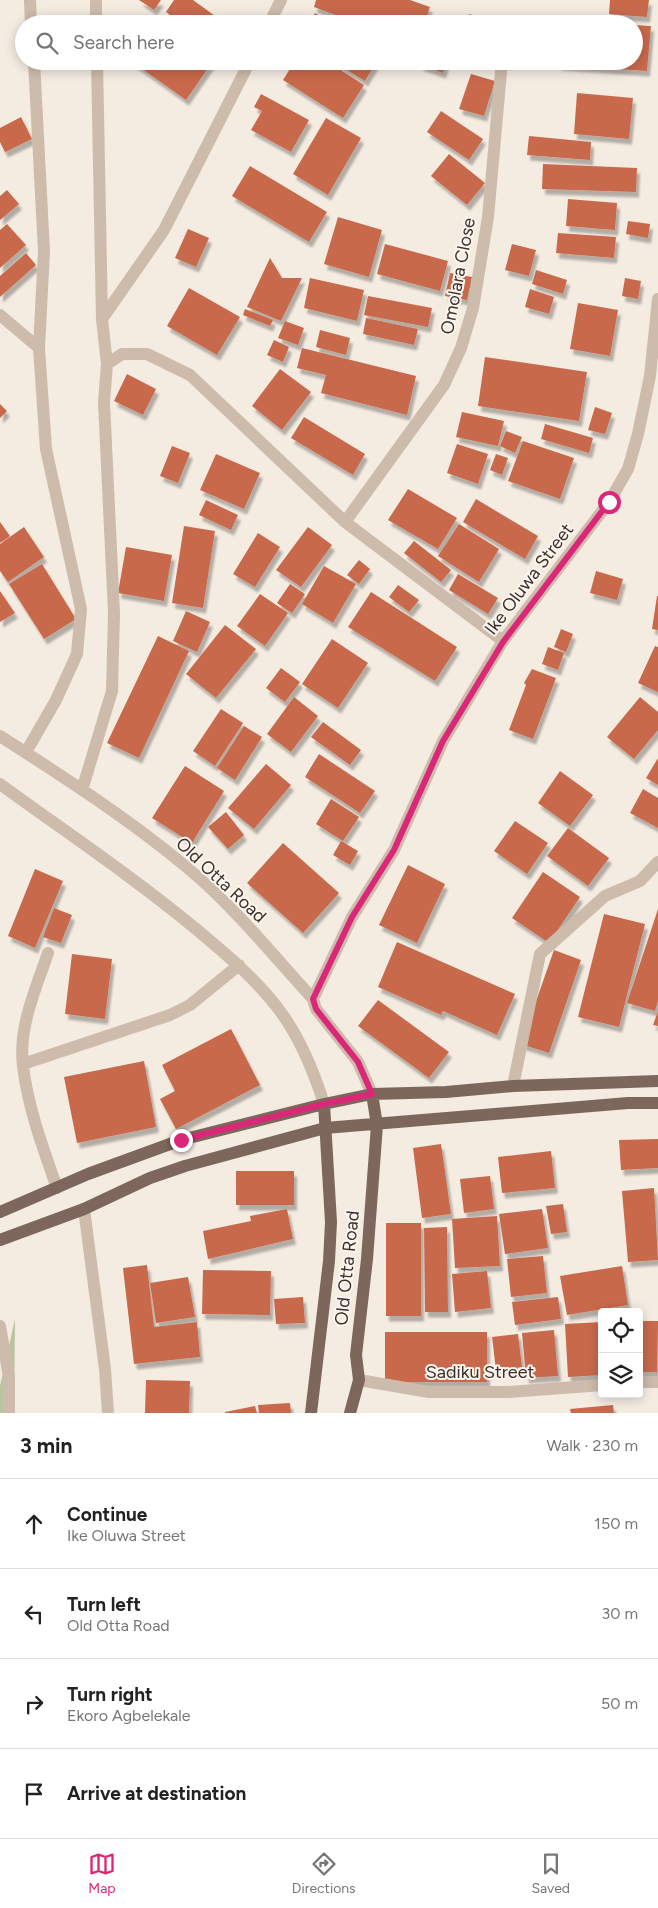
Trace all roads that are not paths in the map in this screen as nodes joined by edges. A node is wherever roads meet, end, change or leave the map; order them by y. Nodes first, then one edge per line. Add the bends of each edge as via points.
1 (30, 0) edge
2 (96, 0) edge
3 (281, 0) edge
4 (31, 15) edge
5 (96, 15) edge
6 (274, 15) edge
7 (34, 70) edge
8 (97, 70) edge
9 (245, 70) edge
10 (501, 70) edge
11 (658, 299) edge
12 (0, 315) edge
13 (102, 319) junction
14 (39, 348) junction
15 (107, 364) junction
16 (345, 522) junction
17 (503, 642) junction
18 (0, 736) edge
19 (26, 752) junction
20 (0, 784) edge
21 (82, 790) junction
22 (658, 862) edge
23 (48, 953) dead end
24 (239, 965) junction
25 (313, 999) junction
26 (23, 1064) junction
27 (658, 1082) edge
28 (513, 1086) junction
29 (372, 1094) junction
30 (658, 1103) edge
31 (324, 1104) junction
32 (377, 1125) junction
33 (325, 1128) junction
34 (57, 1188) junction
35 (84, 1209) junction
36 (0, 1212) edge
37 (1, 1240) edge
38 (0, 1326) edge
39 (359, 1380) junction
40 (643, 1382) edge
41 (658, 1382) edge
42 (598, 1385) edge
43 (9, 1413) edge
44 (108, 1413) edge
45 (310, 1413) edge
46 (350, 1413) edge

1 - 4 street
2 - 5 street
3 - 6 street
7 - 14 street via 44,251
8 - 13 street
9 - 13 street via 164,230
10 - 16 street, Omolara Close via 488,217 473,308 461,348 444,385
11 - 17 street, Ike Oluwa Street via 650,376 628,469 609,502
12 - 14 street
13 - 15 street
14 - 19 street via 46,449 82,609 77,654 56,700
15 - 16 street via 122,354 147,354 190,374
15 - 21 street via 104,402 114,613 112,690
16 - 17 street
17 - 25 street, Ike Oluwa Street via 443,741 394,850 352,917
18 - 19 street, Old Otta Road
19 - 21 street, Old Otta Road
20 - 24 street via 106,858
21 - 25 street, Old Otta Road via 184,865 234,913
22 - 28 street via 640,881 605,896 540,954
23 - 26 street via 30,1005 24,1034
24 - 26 street via 190,1005 170,1015
24 - 31 street via 280,1010 315,1074
25 - 29 street, Old Otta Road via 316,1009 358,1062
26 - 34 street via 36,1128
27 - 28 main road
28 - 29 main road
29 - 31 main road
29 - 32 main road, Old Otta Road
30 - 32 main road
31 - 33 main road, Old Otta Road
31 - 34 main road via 181,1140
32 - 33 main road
32 - 39 main road, Old Otta Road via 356,1355
33 - 35 main road via 185,1166 150,1178
33 - 45 main road, Old Otta Road via 331,1222 329,1261
34 - 36 main road
35 - 37 main road
35 - 44 street
38 - 43 street via 9,1377
39 - 42 street, Sadiku Street via 429,1392 509,1392
39 - 46 main road, Old Otta Road
40 - 41 street

